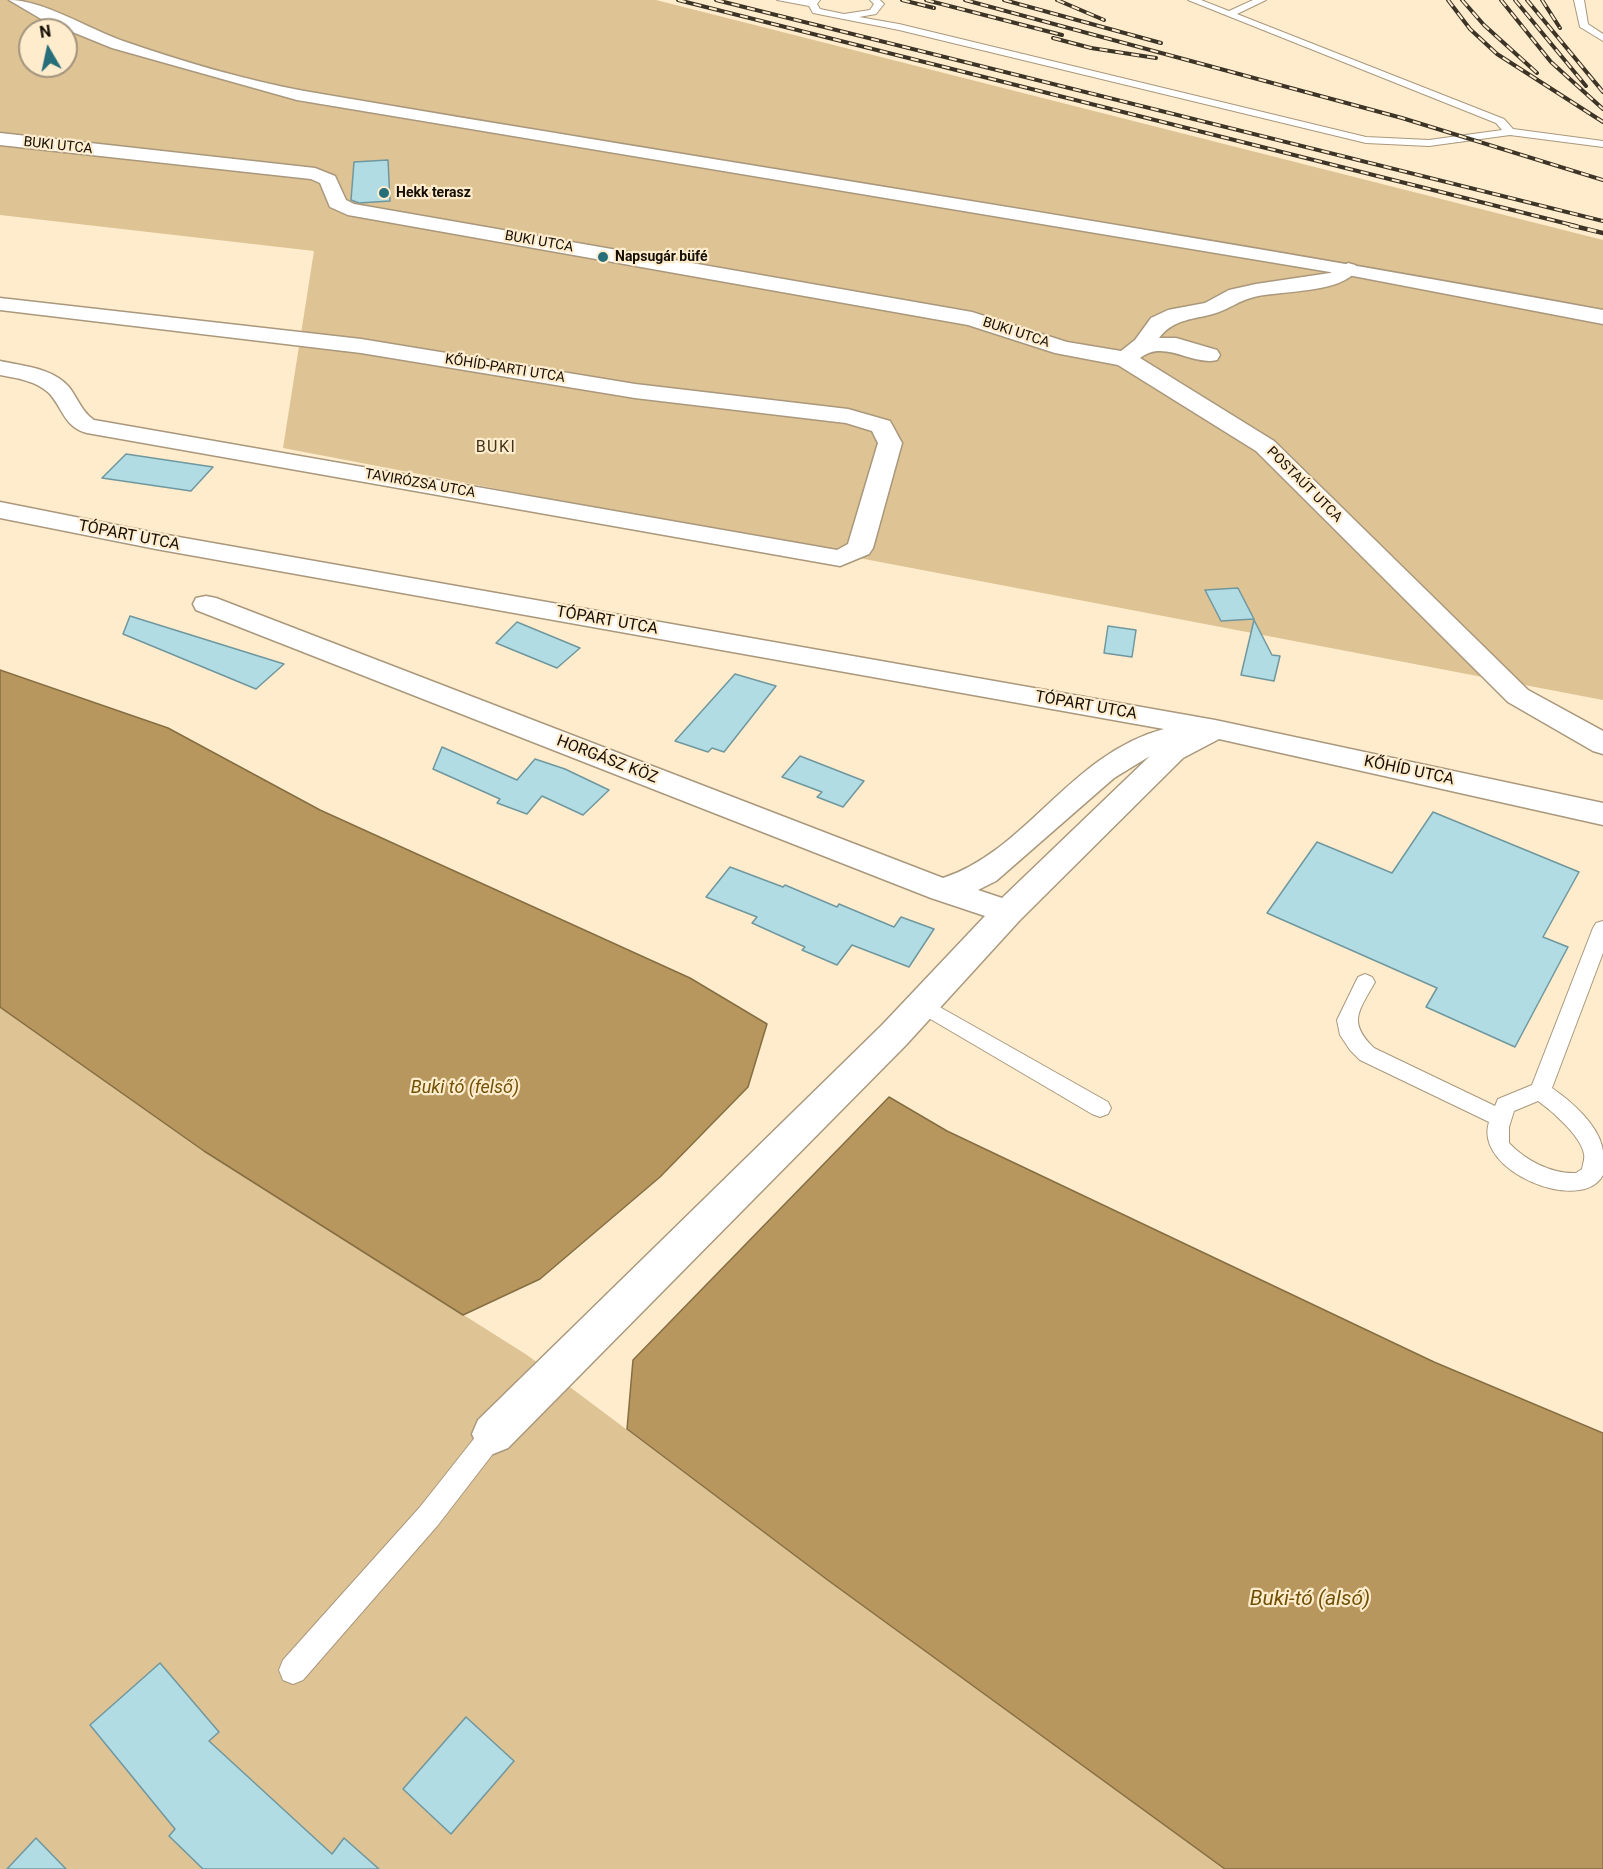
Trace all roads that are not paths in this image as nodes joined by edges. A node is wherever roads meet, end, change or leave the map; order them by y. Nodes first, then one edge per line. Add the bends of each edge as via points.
1 (17, 0) edge
2 (782, 0) edge
3 (1192, 0) edge
4 (1261, 0) edge
5 (1579, 0) edge
6 (813, 2) edge
7 (877, 4) edge
8 (1228, 14) junction
9 (833, 16) junction
10 (899, 27) junction
11 (1603, 38) edge
12 (1510, 132) junction
13 (0, 139) edge
14 (1603, 144) edge
15 (1348, 269) junction
16 (0, 304) edge
17 (1211, 308) junction
18 (1603, 317) edge
19 (1134, 352) junction
20 (0, 368) edge
21 (0, 510) edge
22 (860, 548) joint
23 (206, 604) dead end
24 (1215, 729) junction
25 (1603, 744) edge
26 (1603, 814) edge
27 (942, 890) junction
28 (1008, 912) junction
29 (1603, 928) edge
30 (1365, 982) dead end
31 (921, 1005) junction
32 (1540, 1091) junction
33 (1100, 1108) dead end
34 (1501, 1118) junction
35 (493, 1434) joint
36 (293, 1670) dead end

1 - 15 street via 140,51 297,95
2 - 6 lane
3 - 8 lane
4 - 8 lane
5 - 11 lane via 1583,26
6 - 9 lane via 816,11
7 - 9 lane via 866,15
7 - 10 lane via 884,16
8 - 12 lane via 1500,121
9 - 10 lane
10 - 12 lane via 1366,140 1428,143
12 - 14 lane
13 - 19 street, BUKI UTCA via 315,174 328,180 337,203 348,208 972,319 1063,348
15 - 17 street via 1336,278 1237,295
15 - 18 street
16 - 22 street, KŐHÍD-PARTI UTCA via 360,346 636,391 859,419 882,426 890,443
17 - 19 street via 1159,323
17 - 19 street via 1204,324 1203,341 1209,355 1176,345
19 - 25 street, POSTAÚT UTCA via 1265,446 1518,696
20 - 22 street, TAVIRÓZSA UTCA via 32,374 60,392 73,417 87,426 840,558
21 - 24 street, TÓPART UTCA via 156,542
23 - 27 street, HORGÁSZ KÖZ
24 - 26 street, KŐHÍD UTCA
24 - 27 street via 1173,735 1137,750 1083,788 983,874
24 - 28 street via 1173,751
27 - 28 street, HORGÁSZ KÖZ
28 - 31 street
29 - 32 lane
30 - 34 lane via 1345,1022 1351,1040 1367,1054
31 - 33 lane
31 - 35 street
32 - 34 lane via 1506,1105
32 - 34 lane via 1561,1106 1585,1134 1595,1154 1593,1173 1577,1182 1552,1179 1522,1167 1500,1149 1496,1129
35 - 36 lane via 429,1516

